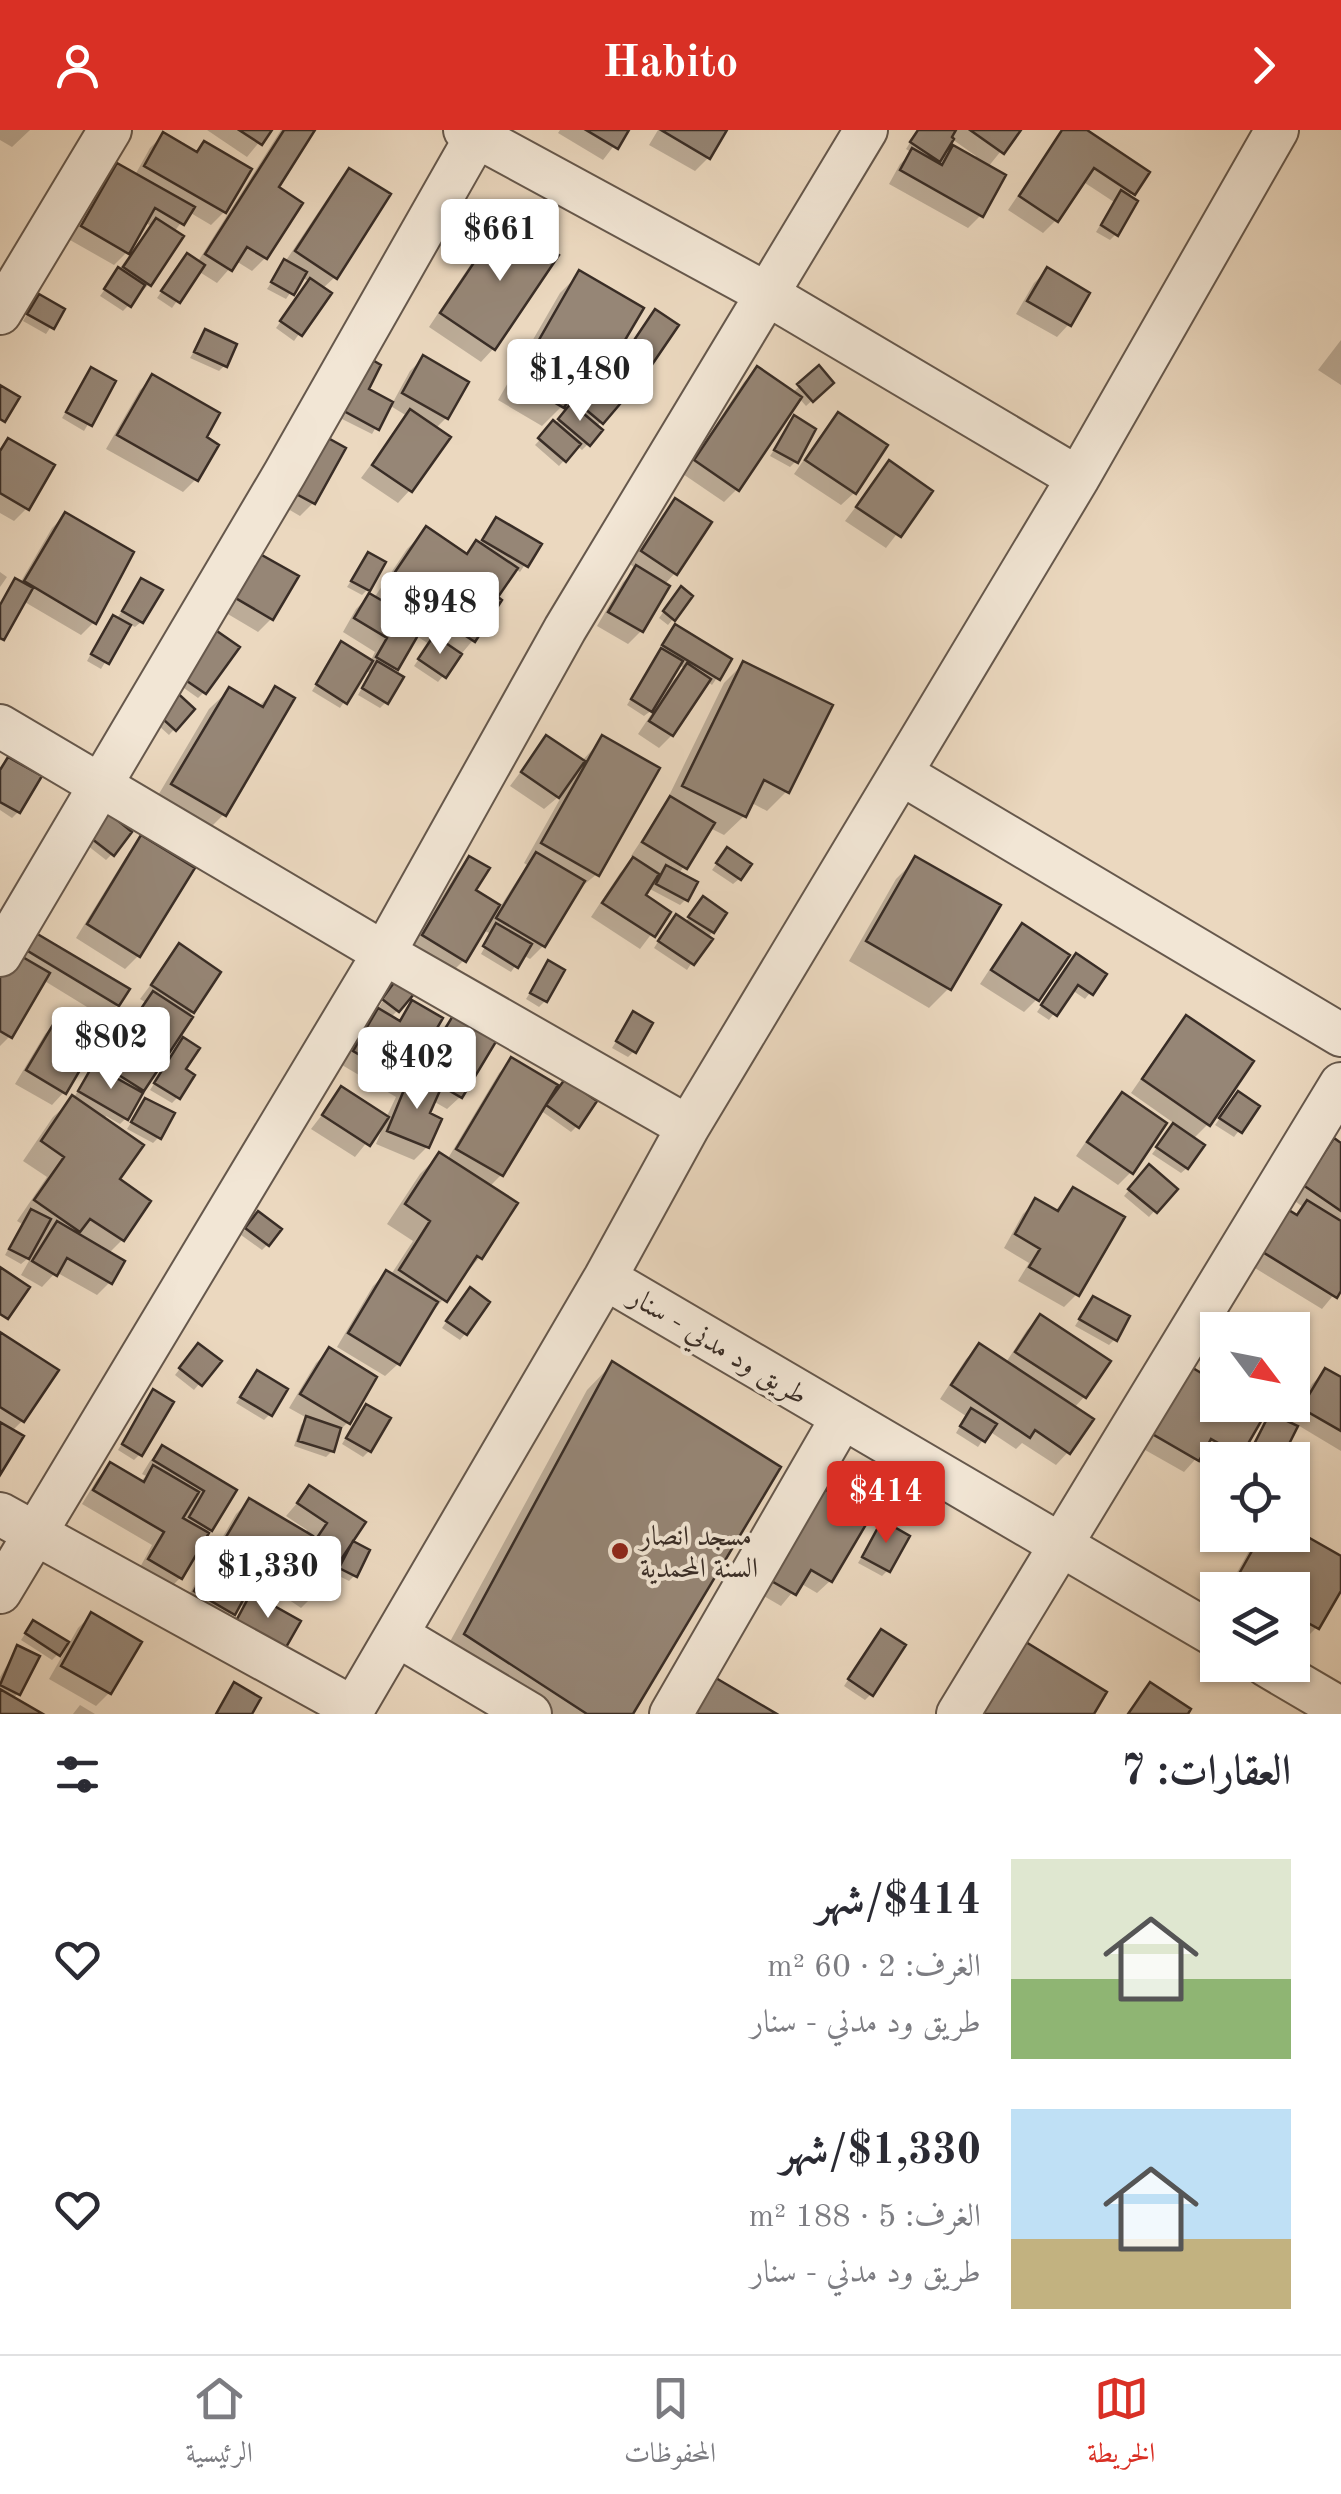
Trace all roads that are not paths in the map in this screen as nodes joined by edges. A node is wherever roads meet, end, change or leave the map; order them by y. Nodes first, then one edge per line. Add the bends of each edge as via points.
1 (110, 130) edge
2 (866, 130) edge
3 (1277, 130) edge
4 (474, 132) edge
5 (12, 264) edge
6 (767, 294) junction
7 (0, 313) edge
8 (1078, 478) junction
9 (0, 726) edge
10 (902, 774) junction
11 (101, 784) junction
12 (384, 953) junction
13 (0, 955) edge
14 (1341, 1035) edge
15 (1341, 1084) edge
16 (688, 1127) junction
17 (605, 1278) junction
18 (842, 1418) junction
19 (17, 1524) edge
20 (1060, 1545) junction
21 (0, 1592) edge
22 (1200, 1627) edge
23 (397, 1634) junction
24 (1300, 1682) edge
25 (1330, 1697) edge
26 (351, 1711) edge
27 (530, 1714) edge
28 (671, 1714) edge
29 (958, 1714) edge

1 - 5 street
2 - 6 street
3 - 8 street
4 - 6 street
4 - 11 street
5 - 7 street
6 - 8 street
6 - 12 street via 566,629
8 - 10 street
9 - 11 street
10 - 14 street
10 - 16 street
11 - 12 street
11 - 13 street
12 - 16 street
12 - 19 street
15 - 20 street
16 - 17 street
17 - 18 street, طريق ود مدني - سنار
17 - 23 street, طريق ود مدني - سنار
18 - 20 street, طريق ود مدني - سنار
18 - 28 street
19 - 21 street
19 - 26 street
20 - 22 street, طريق ود مدني - سنار
20 - 29 street
23 - 26 street, طريق ود مدني - سنار
23 - 27 street
24 - 25 street

